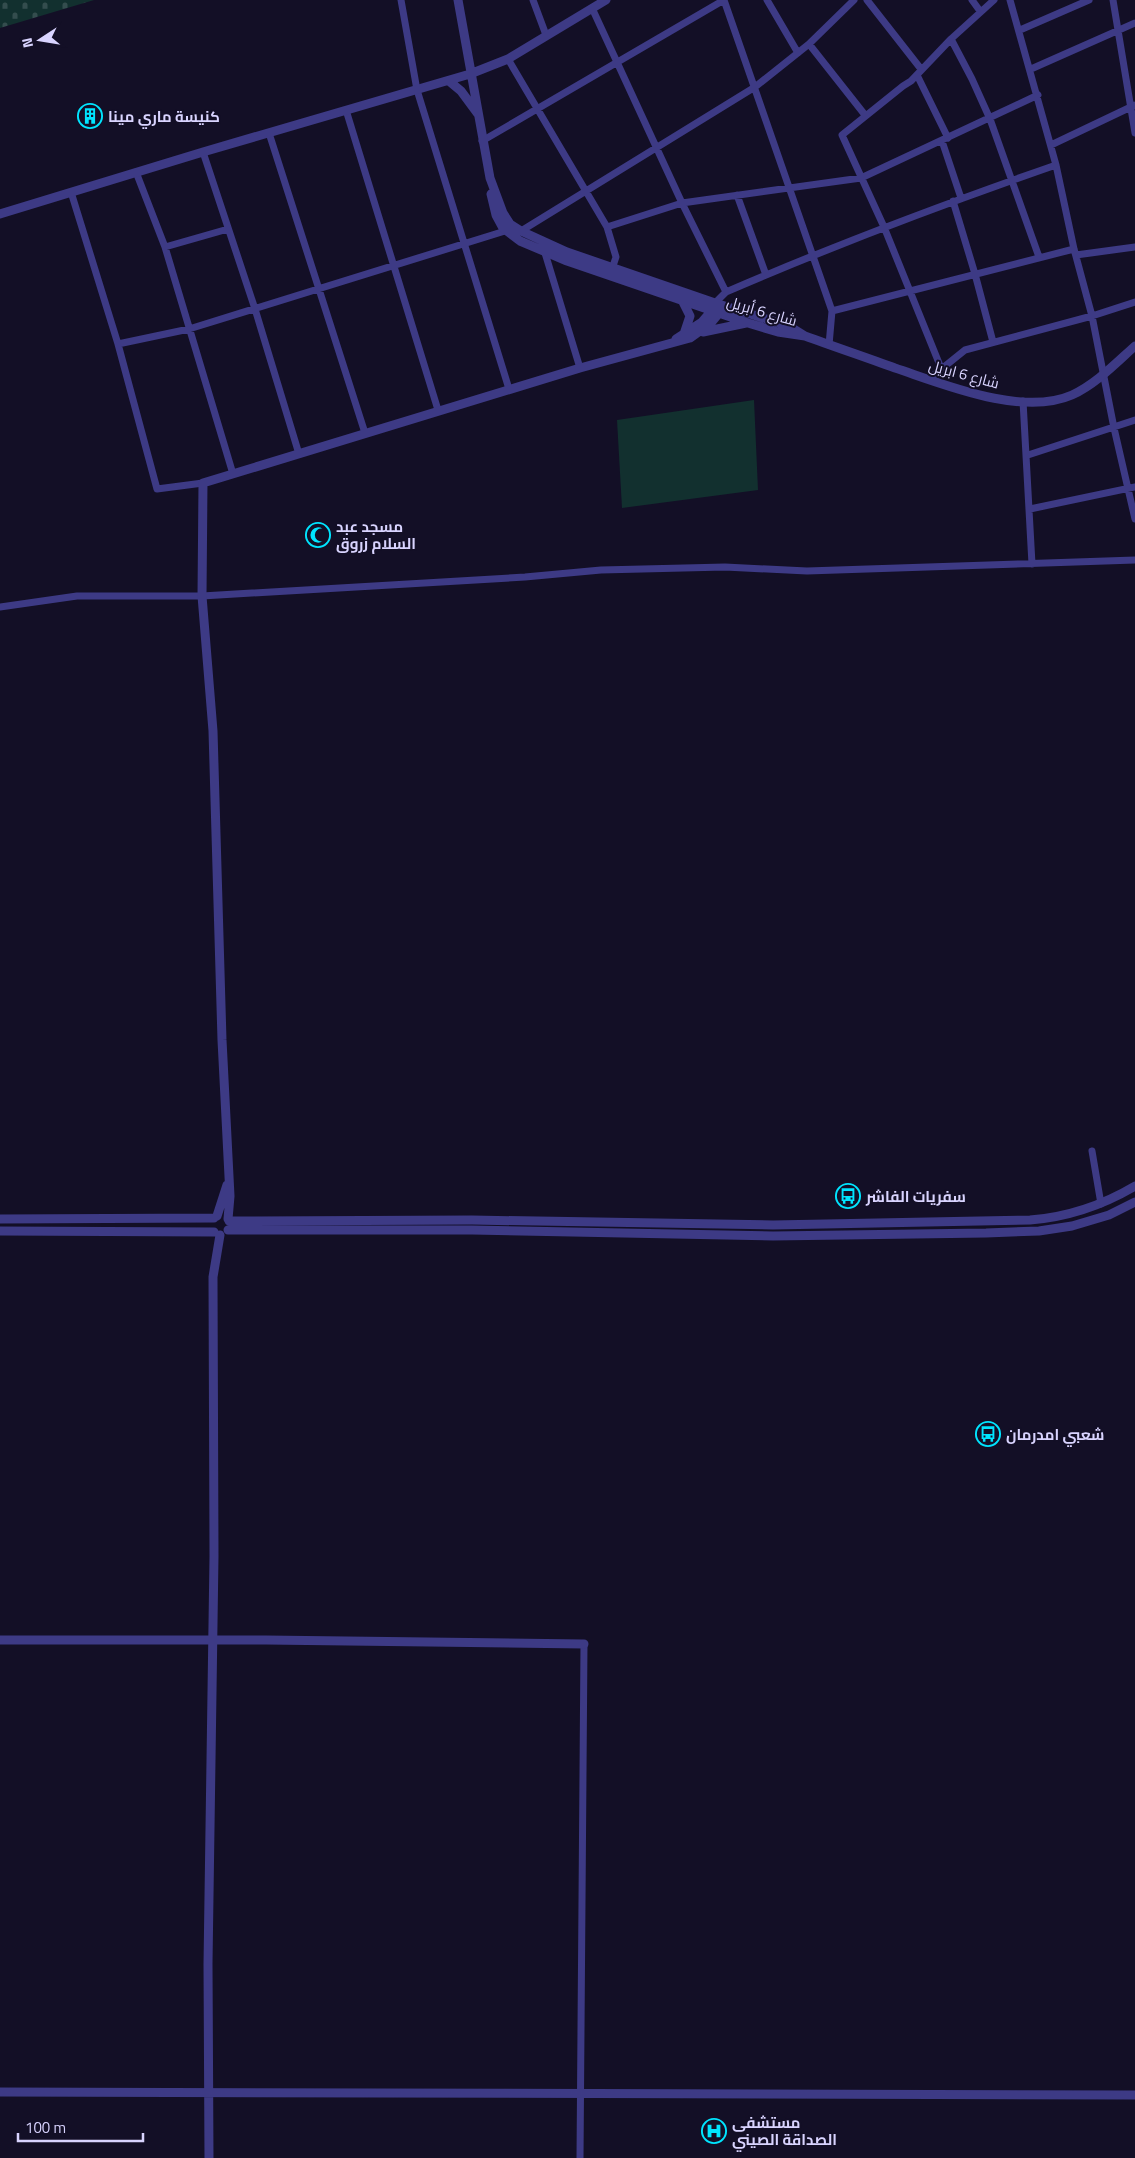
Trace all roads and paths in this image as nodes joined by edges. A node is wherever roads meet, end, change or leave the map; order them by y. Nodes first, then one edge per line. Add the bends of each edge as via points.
1 (401, 0) edge
2 (458, 0) edge
3 (533, 0) edge
4 (606, 0) edge
5 (724, 0) edge
6 (767, 0) edge
7 (854, 0) edge
8 (867, 0) edge
9 (972, 0) edge
10 (994, 0) edge
11 (1010, 0) edge
12 (1088, 0) edge
13 (1113, 0) edge
14 (592, 8) junction
15 (980, 12) junction
16 (1135, 23) edge
17 (1020, 30) junction
18 (1118, 30) junction
19 (546, 35) junction
20 (951, 40) junction
21 (809, 44) junction
22 (798, 53) junction
23 (508, 58) junction
24 (618, 62) junction
25 (1030, 69) junction
26 (919, 72) junction
27 (470, 74) junction
28 (449, 81) junction
29 (755, 87) junction
30 (417, 90) junction
31 (1038, 96) junction
32 (1133, 105) edge
33 (538, 108) junction
34 (346, 110) junction
35 (478, 115) junction
36 (865, 115) junction
37 (990, 118) junction
38 (1134, 119) edge
39 (269, 133) junction
40 (1135, 133) edge
41 (945, 139) junction
42 (482, 141) junction
43 (1051, 145) junction
44 (657, 149) junction
45 (202, 152) junction
46 (1056, 165) junction
47 (136, 172) junction
48 (490, 178) junction
49 (861, 178) junction
50 (1011, 181) junction
51 (789, 189) junction
52 (587, 190) junction
53 (71, 192) junction
54 (737, 195) junction
55 (961, 198) junction
56 (953, 201) junction
57 (682, 203) junction
58 (0, 214) edge
59 (607, 227) junction
60 (884, 227) junction
61 (228, 229) junction
62 (505, 230) junction
63 (521, 231) junction
64 (464, 244) junction
65 (165, 247) junction
66 (1135, 247) edge
67 (1075, 252) junction
68 (545, 253) junction
69 (813, 255) junction
70 (1039, 257) junction
71 (394, 265) junction
72 (612, 272) junction
73 (975, 274) junction
74 (766, 275) junction
75 (319, 289) junction
76 (726, 292) junction
77 (910, 292) junction
78 (682, 300) junction
79 (1135, 302) edge
80 (718, 308) junction
81 (255, 309) junction
82 (832, 311) junction
83 (1092, 316) junction
84 (748, 323) junction
85 (189, 329) junction
86 (698, 334) junction
87 (683, 335) junction
88 (805, 336) junction
89 (672, 342) junction
90 (992, 342) junction
91 (118, 344) junction
92 (829, 345) junction
93 (1135, 346) edge
94 (580, 368) junction
95 (941, 368) junction
96 (1103, 375) junction
97 (929, 380) junction
98 (509, 390) junction
99 (1023, 401) junction
100 (438, 410) junction
101 (1135, 420) edge
102 (1114, 428) junction
103 (365, 433) junction
104 (299, 454) junction
105 (1028, 455) junction
106 (233, 474) junction
107 (203, 482) junction
108 (1132, 488) edge
109 (1030, 509) junction
110 (1135, 519) edge
111 (1135, 560) edge
112 (1032, 564) junction
113 (202, 596) junction
114 (0, 607) edge
115 (1092, 1151) dead end
116 (228, 1182) junction
117 (1135, 1186) edge
118 (1135, 1202) edge
119 (1101, 1204) junction
120 (215, 1217) junction
121 (0, 1219) edge
122 (399, 1220) junction
123 (818, 1224) junction
124 (224, 1227) junction
125 (399, 1230) junction
126 (0, 1231) edge
127 (819, 1235) junction
128 (0, 1640) edge
129 (214, 1642) junction
130 (584, 1644) joint
131 (0, 2092) edge
132 (210, 2093) junction
133 (580, 2094) junction
134 (1135, 2094) edge
135 (209, 2158) edge
136 (580, 2158) edge

1 - 30 street
2 - 27 street, شارع 6 أبريل
3 - 19 street
4 - 14 street
5 - 24 street
5 - 29 street
6 - 22 street
7 - 21 street
8 - 26 street
9 - 15 street
10 - 15 street
11 - 17 street
12 - 17 street
13 - 18 street
14 - 19 street
14 - 24 street
15 - 20 street
16 - 18 street
17 - 25 street
18 - 25 street
18 - 32 street
19 - 23 street
20 - 26 street
20 - 37 street
21 - 22 street
21 - 36 street
22 - 29 street
23 - 27 street
23 - 33 street
24 - 33 street
24 - 44 street
25 - 31 street
26 - 36 street
26 - 41 street
27 - 28 street
27 - 35 street, شارع 6 أبريل via 476,91
28 - 30 street
28 - 35 street via 461,91
29 - 44 street
29 - 51 street
30 - 34 street
30 - 64 street
31 - 37 street
31 - 43 street
32 - 38 street
32 - 43 street
33 - 42 street
33 - 52 street
34 - 39 street
34 - 71 street
35 - 42 street, شارع 6 أبريل
36 - 49 street via 842,135
37 - 41 street
37 - 50 street
38 - 40 street
39 - 45 street
39 - 75 street
41 - 49 street
41 - 55 street
42 - 48 street, شارع 6 أبريل
43 - 46 street
44 - 52 street
44 - 57 street
45 - 47 street
45 - 61 street
46 - 50 street
46 - 67 street
47 - 53 street
47 - 65 street
48 - 62 street, شارع 6 أبريل via 493,207
48 - 63 street, شارع 6 أبريل via 506,219
49 - 51 street
49 - 60 street
50 - 55 street
50 - 70 street
51 - 54 street
51 - 69 street
52 - 59 street
52 - 63 street
53 - 58 street
53 - 91 street
54 - 57 street
54 - 74 street
55 - 56 street
56 - 60 street
56 - 73 street
57 - 59 street
57 - 76 street
59 - 72 street via 616,257
60 - 69 street
60 - 77 street
61 - 65 street
61 - 81 street
62 - 64 street
62 - 68 street, شارع 6 أبريل
63 - 72 street, شارع 6 أبريل
64 - 71 street
64 - 98 street
65 - 85 street
66 - 67 street
67 - 70 street
67 - 83 street
68 - 72 street, شارع 6 أبريل
68 - 94 street
69 - 74 street
69 - 82 street
70 - 73 street
71 - 75 street
71 - 100 street
72 - 78 street, شارع 6 أبريل
72 - 80 street, شارع 6 أبريل
73 - 77 street
73 - 90 street
74 - 76 street
75 - 81 street
75 - 103 street
76 - 80 street
77 - 82 street
77 - 95 street
78 - 80 street, شارع 6 أبريل
78 - 87 street via 690,316
79 - 83 street
80 - 84 street, شارع 6 أبريل
80 - 86 street
80 - 87 street
80 - 88 street, شارع 6 أبريل via 789,326
81 - 85 street
81 - 104 street
82 - 92 street
83 - 90 street
83 - 96 street
84 - 86 street
84 - 88 street, شارع 6 أبريل
85 - 91 street
85 - 106 street
86 - 89 street
87 - 89 street
88 - 92 street, شارع 6 ابريل
89 - 94 street
90 - 95 street via 965,350
91 - 107 street via 157,489
92 - 97 street, شارع 6 ابريل
93 - 96 street, شارع 6 ابريل
94 - 98 street
95 - 97 street
96 - 99 street, شارع 6 ابريل via 1082,390 1062,398
96 - 102 street
97 - 99 street, شارع 6 ابريل via 983,396
98 - 100 street
99 - 105 street
100 - 103 street
101 - 102 street
102 - 105 street
102 - 108 street
103 - 104 street
104 - 106 street
105 - 109 street
106 - 107 street
107 - 113 street
108 - 109 street
108 - 110 street
109 - 112 street
111 - 112 street
112 - 113 street via 808,571 725,567 601,570
113 - 114 street via 76,596
113 - 116 street via 213,731
115 - 119 street
116 - 120 street
116 - 124 street via 230,1203
117 - 119 street
118 - 127 street via 1109,1215 1053,1230
119 - 123 street via 1039,1219
120 - 121 street
120 - 124 street via 225,1216
120 - 124 street via 210,1223
122 - 123 street
122 - 124 street
122 - 125 street
123 - 127 street
124 - 125 street
124 - 126 street
124 - 129 street via 213,1277
125 - 127 street
128 - 129 street
129 - 130 street
129 - 132 street via 208,1964
130 - 133 street
131 - 132 street
132 - 133 street
132 - 135 street
133 - 134 street
133 - 136 street

